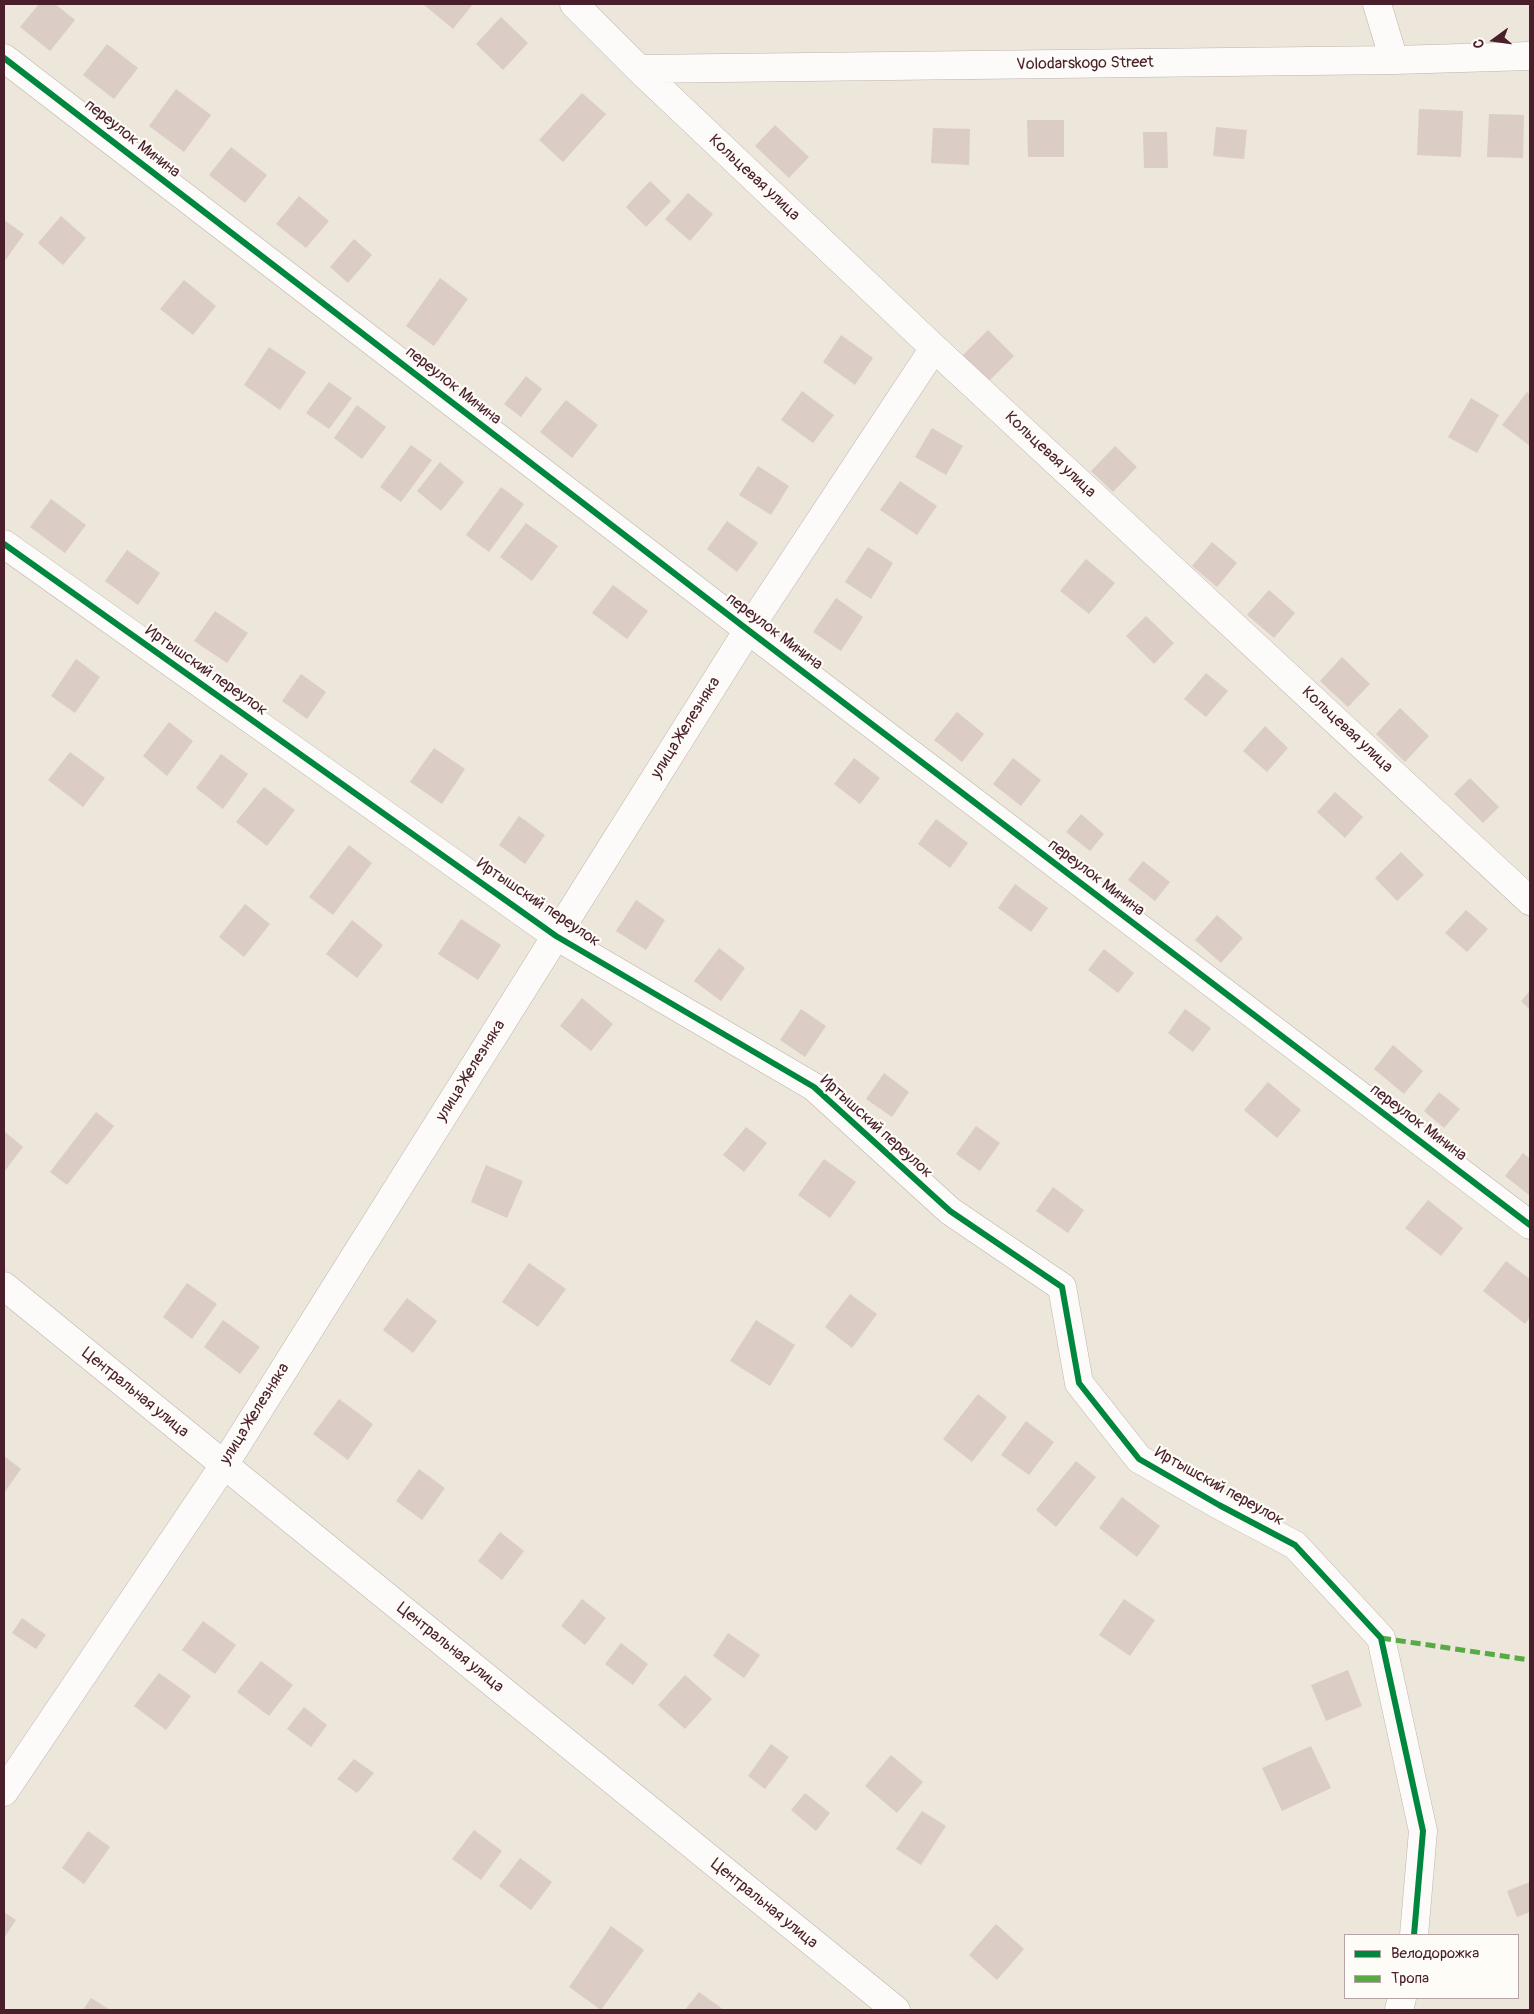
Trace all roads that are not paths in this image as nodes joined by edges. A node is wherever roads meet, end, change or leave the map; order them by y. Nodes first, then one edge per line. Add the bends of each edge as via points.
1 (574, 4) edge
2 (1377, 4) edge
3 (1530, 56) edge
4 (4, 58) edge
5 (1394, 60) junction
6 (639, 69) junction
7 (934, 348) junction
8 (4, 544) edge
9 (748, 630) junction
10 (1530, 901) edge
11 (556, 936) junction
12 (1530, 1225) edge
13 (4, 1286) edge
14 (224, 1465) junction
15 (4, 1792) edge
16 (1414, 1934) edge
17 (896, 2010) edge

1 - 6 street, Кольцевая улица
2 - 5 street
3 - 5 street, Volodarskogo Street
4 - 9 street, переулок Минина
5 - 6 street, Volodarskogo Street
6 - 7 street, Кольцевая улица
7 - 9 street, улица Железняка
7 - 10 street, Кольцевая улица
8 - 11 street, Иртышский переулок
9 - 11 street, улица Железняка
9 - 12 street, переулок Минина
11 - 14 street, улица Железняка
11 - 16 street, Иртышский переулок via 814,1087 950,1212 1062,1287 1078,1383 1139,1459 1295,1545 1381,1638 1423,1831
13 - 14 street, Центральная улица
14 - 15 street, улица Железняка
14 - 17 street, Центральная улица

